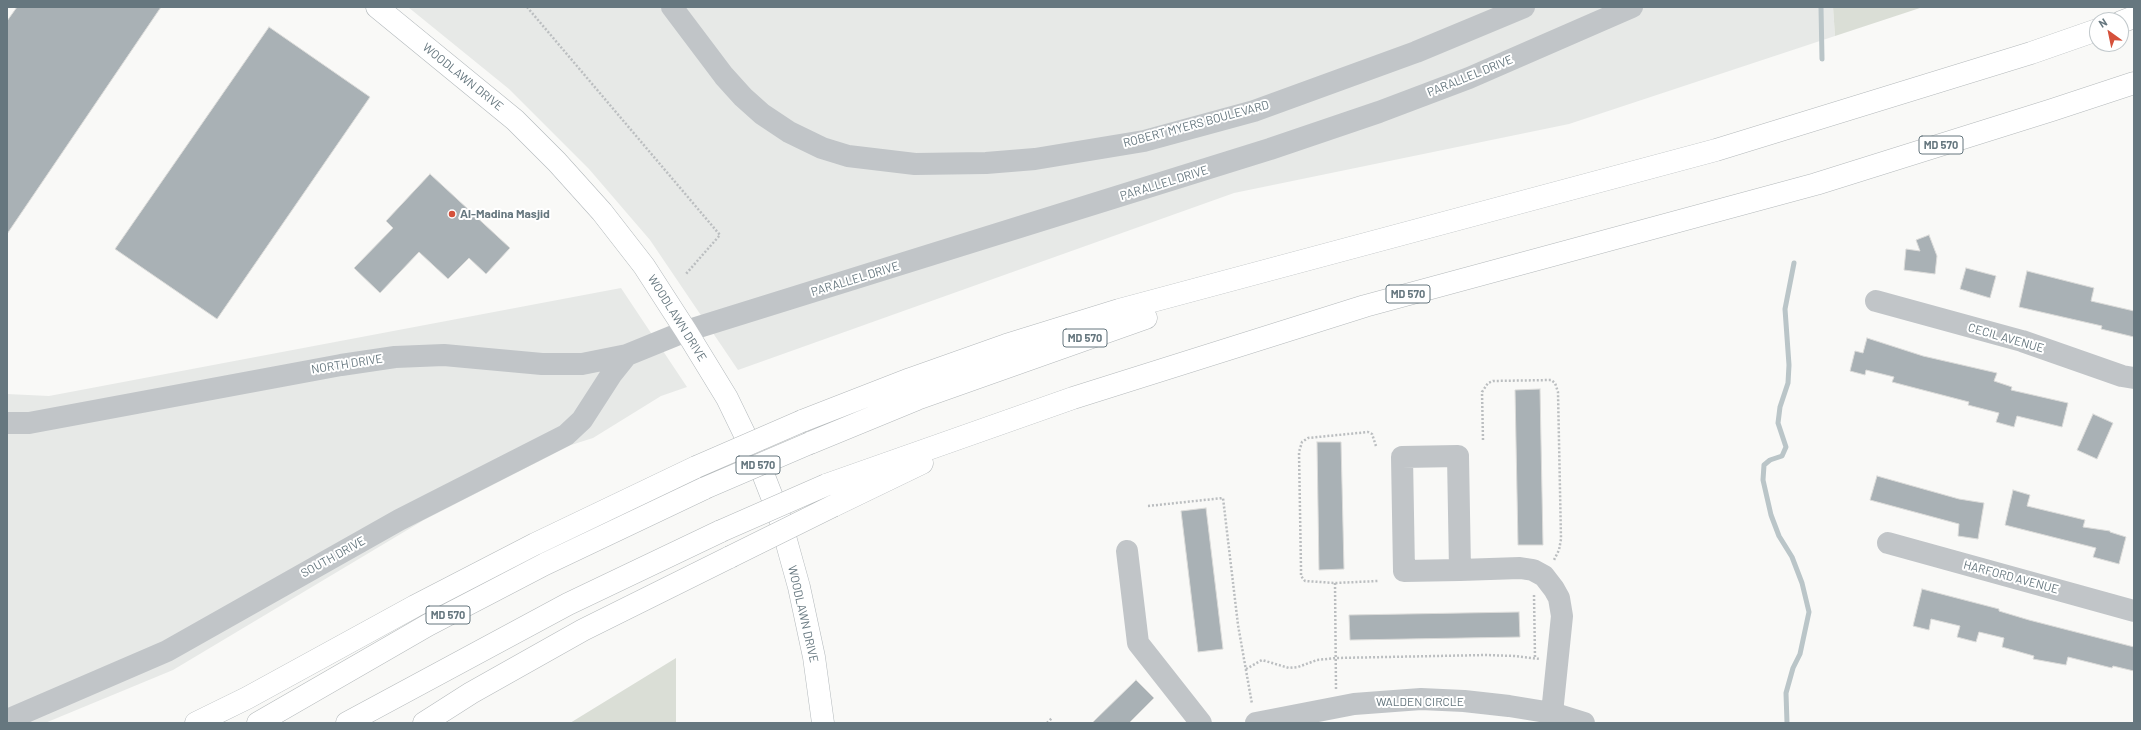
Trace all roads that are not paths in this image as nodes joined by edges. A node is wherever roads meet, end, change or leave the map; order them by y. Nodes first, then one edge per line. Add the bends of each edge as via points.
1 (377, 7) edge
2 (672, 7) edge
3 (1524, 7) edge
4 (1632, 7) edge
5 (2089, 33) edge
6 (2134, 83) edge
7 (1363, 244) junction
8 (1876, 301) dead end
9 (686, 331) junction
10 (627, 356) junction
11 (2134, 378) edge
12 (1073, 398) junction
13 (7, 423) edge
14 (1888, 543) dead end
15 (1127, 551) dead end
16 (1460, 570) junction
17 (2134, 611) edge
18 (1552, 713) junction
19 (1255, 717) edge
20 (7, 720) edge
21 (196, 723) edge
22 (258, 723) edge
23 (347, 723) edge
24 (424, 723) edge
25 (823, 723) edge
26 (1201, 723) edge
27 (1584, 723) edge

1 - 9 main road, WOODLAWN DRIVE via 514,120 557,162 602,212 644,266
2 - 3 street, ROBERT MYERS BOULEVARD via 738,92 762,114 789,132 822,148 848,156 915,164 1035,159 1144,141 1254,111 1416,52
4 - 9 street, PARALLEL DRIVE via 1469,78 1379,112 1270,149
5 - 7 main road, MD 570 via 1716,150
6 - 12 main road, MD 570 via 1816,184 1365,306
7 - 21 main road, bridge via 1119,310 1006,345 802,421 696,467 534,544
7 - 22 main road, MD 570, bridge via 1012,364 918,399 705,488 546,564 428,625
8 - 11 street, CECIL AVENUE via 2022,341
9 - 10 street, NORTH DRIVE
9 - 25 main road, WOODLAWN DRIVE via 727,398 760,466 779,515 799,587 812,649
10 - 13 street, NORTH DRIVE via 582,364 542,364 444,355 394,357 29,423
10 - 20 street, SOUTH DRIVE via 611,375 582,420 566,435 399,520 167,651
12 - 23 main road, MD 570, bridge via 826,485 721,531 568,604
12 - 24 main road, bridge via 910,468 583,630 470,693
14 - 17 street, HARFORD AVENUE
15 - 26 street via 1138,644
16 - 16 street via 1458,456 1402,457 1404,571
16 - 18 street via 1533,570 1544,576 1554,589 1559,598 1562,616
18 - 19 street, WALDEN CIRCLE via 1464,701 1399,700
18 - 27 street, WALDEN CIRCLE

